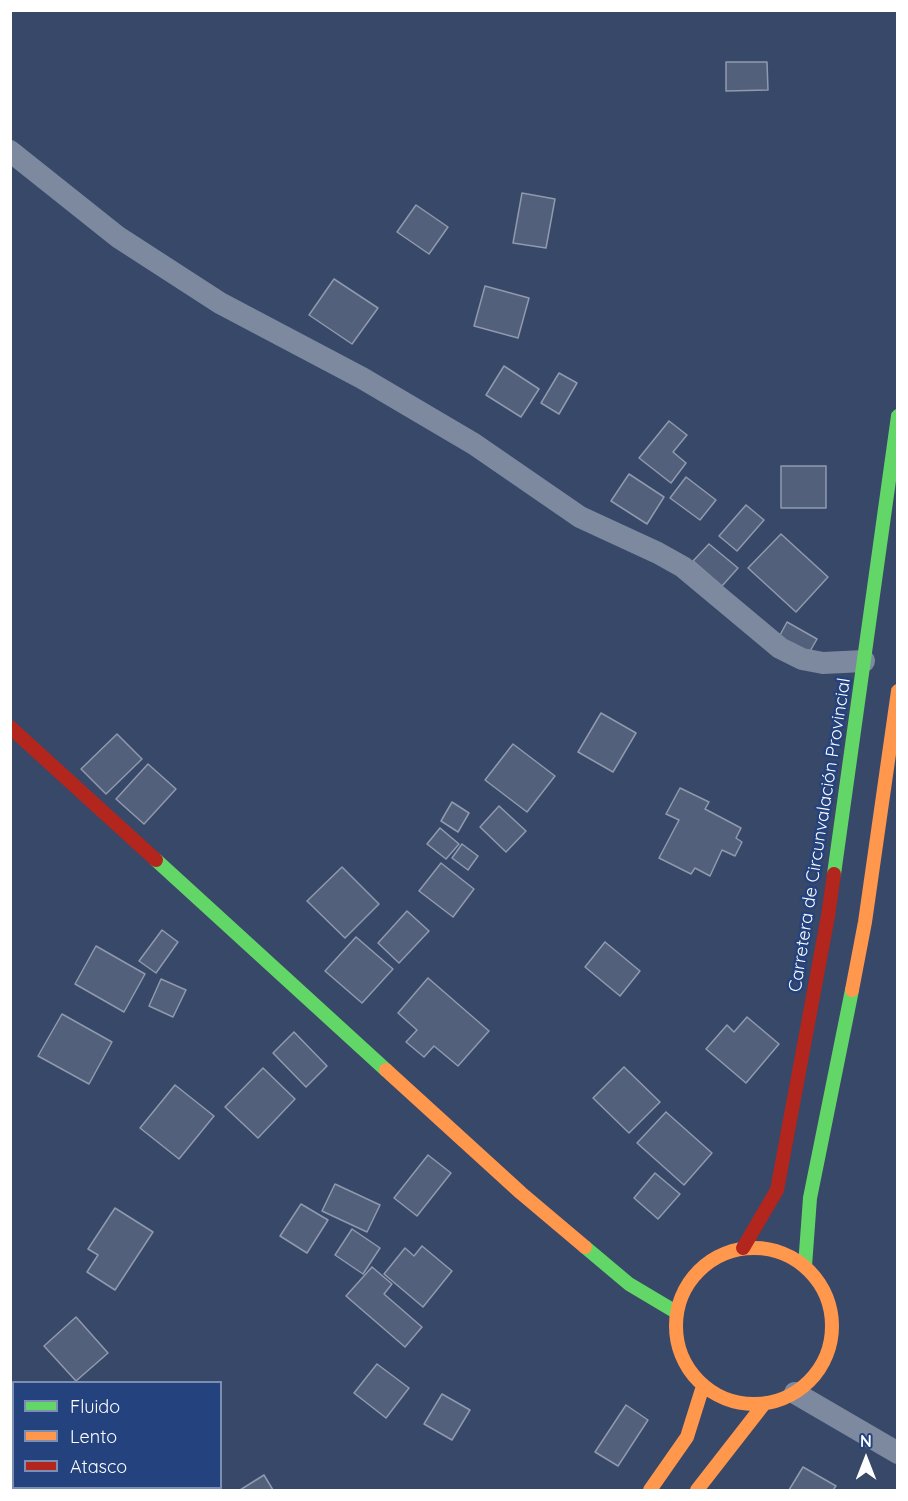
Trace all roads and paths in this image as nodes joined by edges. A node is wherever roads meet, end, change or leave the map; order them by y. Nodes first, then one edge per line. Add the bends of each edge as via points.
1 (10, 151) edge
2 (897, 416) edge
3 (864, 661) junction
4 (897, 691) edge
5 (10, 727) edge
6 (743, 1248) junction
7 (804, 1266) junction
8 (676, 1312) junction
9 (703, 1386) junction
10 (795, 1393) junction
11 (764, 1404) junction
12 (897, 1453) edge
13 (651, 1491) edge
14 (697, 1491) edge

1 - 3 street via 118,237 220,303 373,384 474,444 580,516 683,567 780,648 812,661
2 - 3 main road, Carretera de Circunvalación Provincial
3 - 6 main road, Carretera de Circunvalación Provincial via 828,916 777,1190
4 - 7 main road via 866,922 810,1198
5 - 8 main road via 530,1201 629,1284
6 - 7 main road via 776,1251
6 - 8 main road via 712,1259 699,1269 688,1282
7 - 10 main road via 820,1285 830,1307 831,1340 819,1370
8 - 9 main road via 677,1345 682,1360
9 - 11 main road via 731,1401
9 - 13 main road via 687,1437
10 - 11 main road
10 - 12 street
11 - 14 main road

